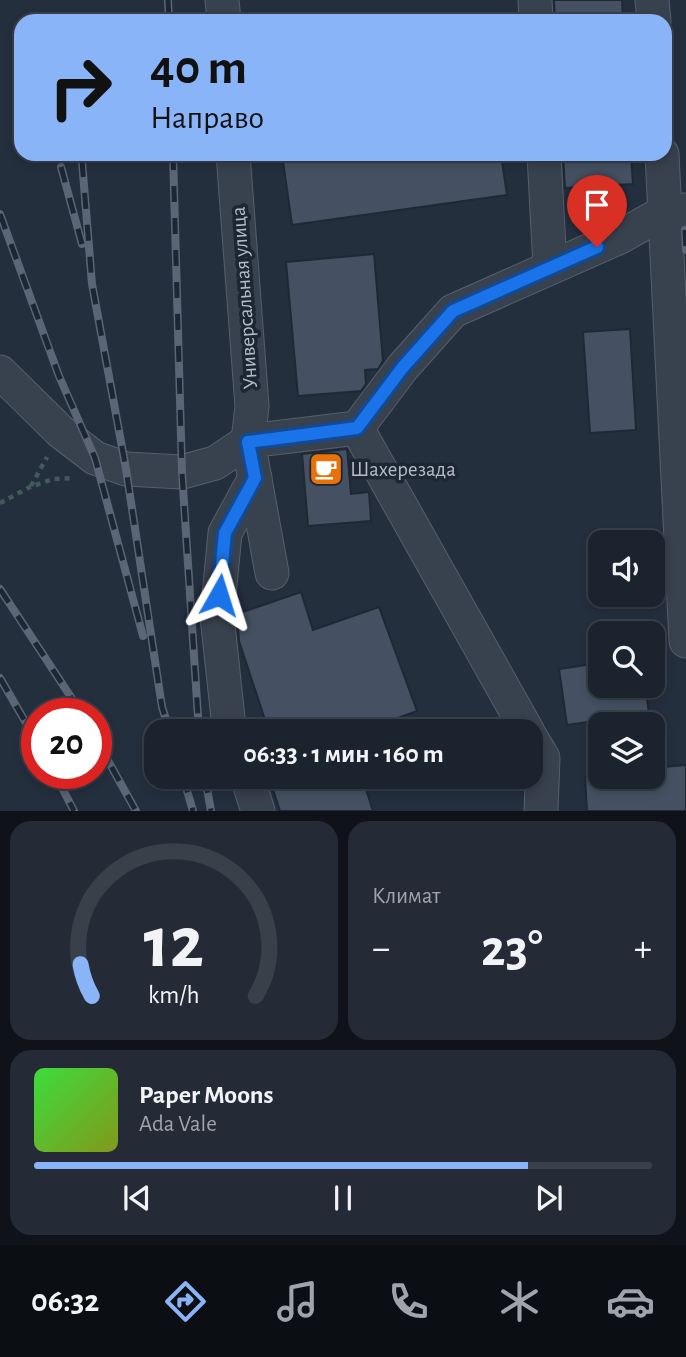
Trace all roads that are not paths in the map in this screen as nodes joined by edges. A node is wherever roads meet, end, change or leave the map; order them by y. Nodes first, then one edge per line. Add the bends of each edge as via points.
1 (234, 161) edge
2 (544, 161) edge
3 (664, 161) edge
4 (676, 211) edge
5 (550, 267) junction
6 (0, 372) edge
7 (357, 428) junction
8 (248, 442) junction
9 (681, 442) edge
10 (255, 478) junction
11 (272, 573) dead end
12 (686, 641) edge
13 (228, 719) edge
14 (521, 719) edge
15 (251, 789) edge
16 (542, 789) edge
17 (258, 811) edge
18 (541, 811) edge

1 - 8 street, Универсальная улица via 252,406
2 - 5 street
3 - 4 street
4 - 5 street
4 - 9 street
5 - 7 street via 453,311
6 - 8 street via 61,432 95,458 126,469 182,472 215,463
7 - 8 street
7 - 14 street
8 - 10 street, Универсальная улица
9 - 12 street
10 - 11 street, Универсальная улица
10 - 13 street via 225,533 217,616
15 - 17 street
16 - 18 street

